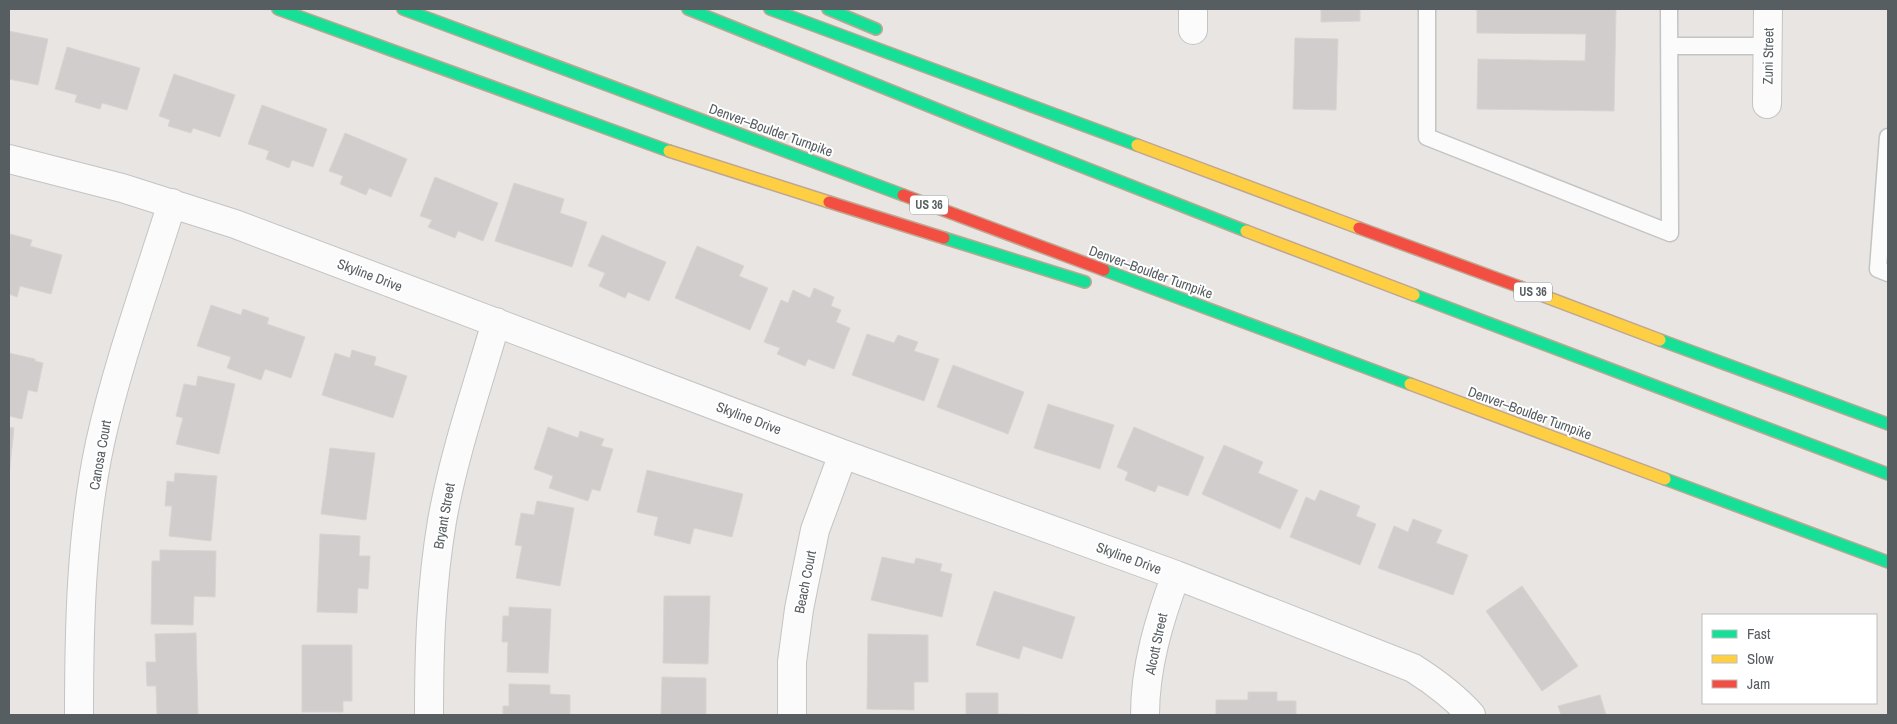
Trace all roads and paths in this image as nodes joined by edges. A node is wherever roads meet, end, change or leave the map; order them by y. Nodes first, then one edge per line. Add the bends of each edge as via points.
1 (278, 9) edge
2 (403, 9) edge
3 (688, 9) edge
4 (770, 9) edge
5 (828, 9) edge
6 (1427, 9) edge
7 (1668, 9) edge
8 (1768, 9) edge
9 (891, 36) dead end
10 (1669, 46) junction
11 (1768, 46) junction
12 (980, 75) dead end
13 (1767, 104) dead end
14 (1888, 137) edge
15 (9, 159) edge
16 (1178, 160) junction
17 (172, 203) junction
18 (1888, 273) edge
19 (1094, 285) dead end
20 (496, 322) junction
21 (1218, 325) dead end
22 (1455, 401) junction
23 (1888, 424) edge
24 (843, 454) junction
25 (1888, 474) edge
26 (1888, 562) edge
27 (1176, 575) junction
28 (79, 715) edge
29 (429, 715) edge
30 (792, 715) edge
31 (1145, 715) edge
32 (1471, 715) edge

1 - 19 highway via 646,144
2 - 22 highway, Denver–Boulder Turnpike / US 36
3 - 25 highway via 1224,222
4 - 16 highway, US 36
5 - 9 highway
6 - 10 lane via 1427,137 1670,233
7 - 10 lane
8 - 11 street, Zuni Street
10 - 11 lane
11 - 13 street, Zuni Street
12 - 16 highway
14 - 18 lane via 1878,269
15 - 17 street, Skyline Drive
16 - 23 highway, US 36
17 - 20 street, Skyline Drive
17 - 28 street, Canosa Court via 112,395 100,445 86,533 79,643
20 - 24 street, Skyline Drive
20 - 29 street, Bryant Street via 453,468 442,520 430,615
21 - 22 highway
22 - 26 highway, Denver–Boulder Turnpike / US 36
24 - 27 street, Skyline Drive
24 - 30 street, Beach Court via 815,530 799,608 792,662
27 - 31 street, Alcott Street via 1154,641
27 - 32 street, Skyline Drive via 1413,668 1438,683

